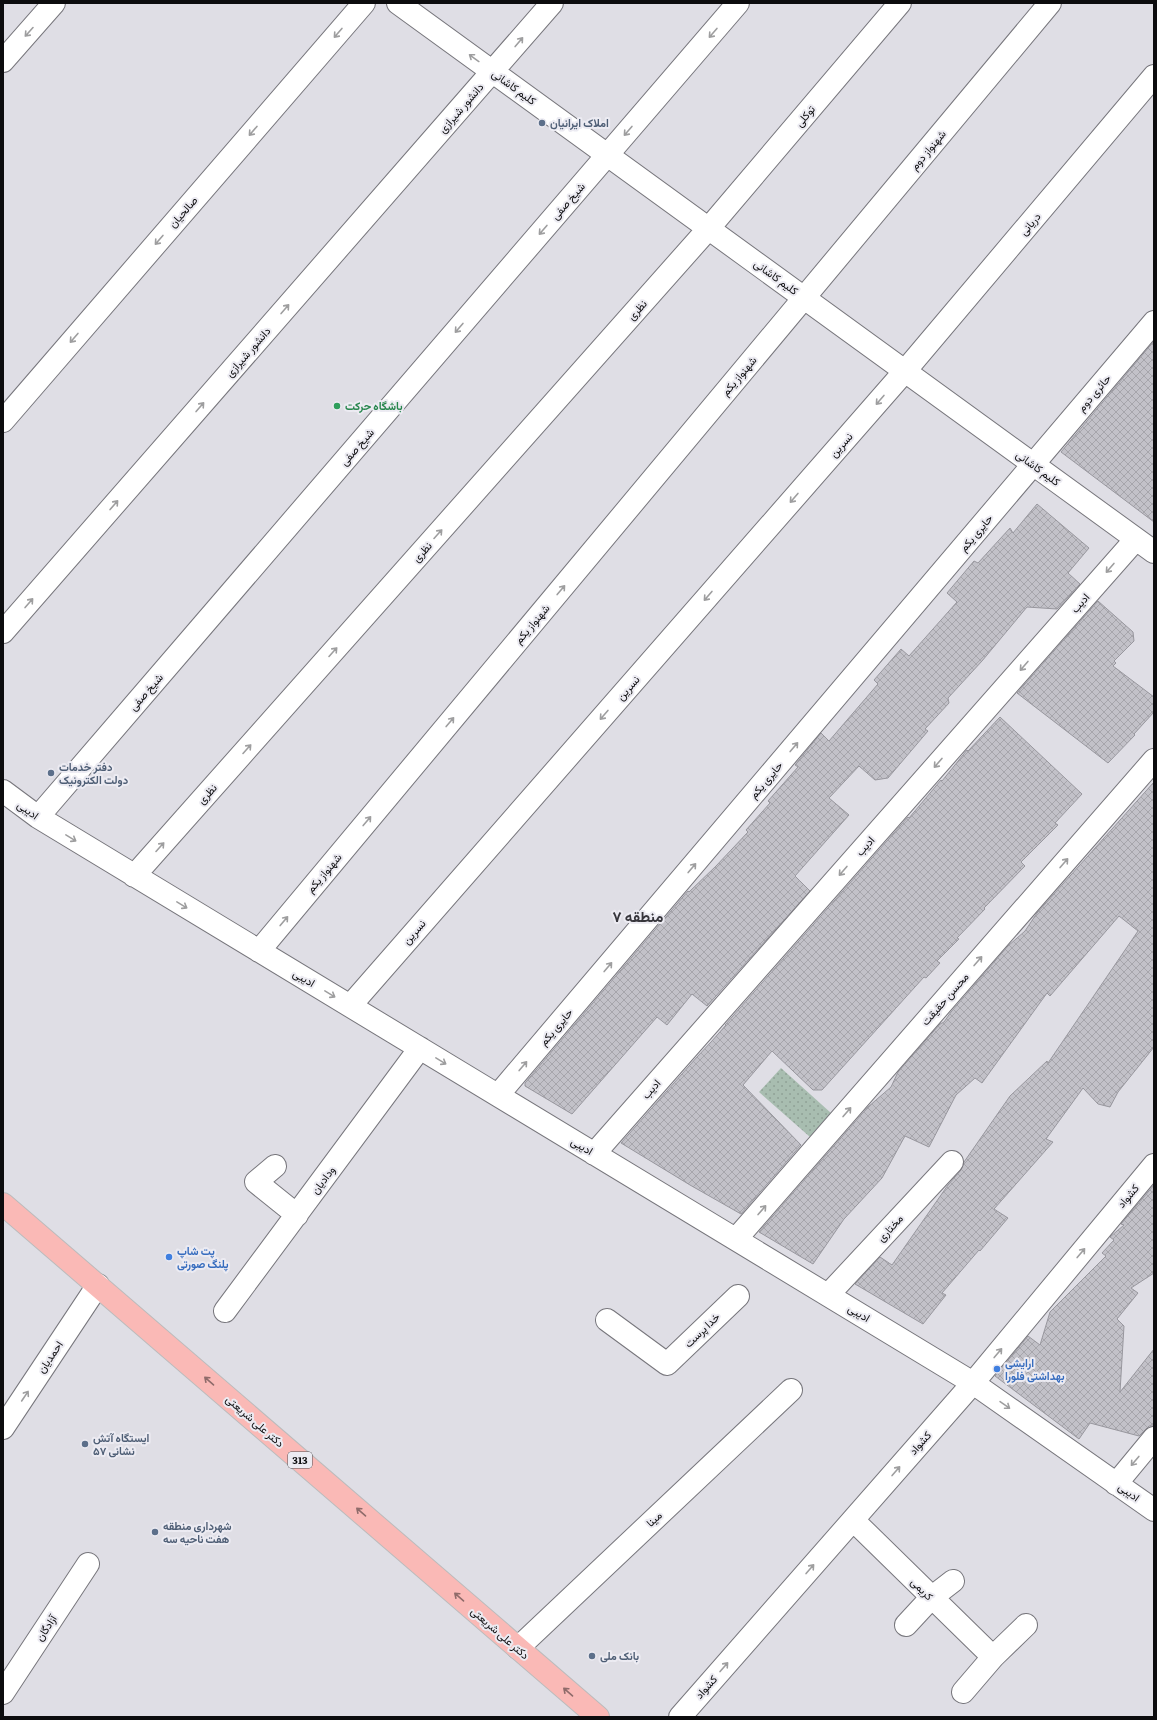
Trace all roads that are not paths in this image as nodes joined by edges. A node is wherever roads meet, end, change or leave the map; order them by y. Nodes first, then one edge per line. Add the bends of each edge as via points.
1 (54, 3) edge
2 (364, 3) edge
3 (398, 3) edge
4 (552, 3) edge
5 (738, 3) edge
6 (900, 3) edge
7 (1050, 3) edge
8 (3, 60) edge
9 (493, 72) junction
10 (1154, 76) edge
11 (608, 155) junction
12 (709, 228) junction
13 (805, 298) junction
14 (1154, 322) edge
15 (905, 371) junction
16 (3, 421) edge
17 (1034, 465) junction
18 (1136, 539) junction
19 (1154, 552) edge
20 (3, 632) edge
21 (1154, 760) edge
22 (3, 791) edge
23 (38, 818) junction
24 (134, 876) junction
25 (259, 951) junction
26 (350, 1006) junction
27 (420, 1048) junction
28 (498, 1095) junction
29 (594, 1154) junction
30 (952, 1162) dead end
31 (1154, 1165) edge
32 (275, 1166) dead end
33 (3, 1204) edge
34 (297, 1215) junction
35 (736, 1239) junction
36 (98, 1285) junction
37 (828, 1295) junction
38 (738, 1296) dead end
39 (225, 1311) dead end
40 (607, 1320) dead end
41 (973, 1383) junction
42 (791, 1390) dead end
43 (3, 1428) edge
44 (1154, 1438) edge
45 (1116, 1484) junction
46 (1154, 1510) edge
47 (853, 1520) junction
48 (88, 1564) dead end
49 (953, 1581) dead end
50 (931, 1598) junction
51 (906, 1625) dead end
52 (1026, 1625) dead end
53 (518, 1648) junction
54 (993, 1657) junction
55 (964, 1692) dead end
56 (3, 1693) edge
57 (598, 1717) edge
58 (680, 1717) edge

1 -> 8 street
2 -> 16 street, صالحیان
9 -> 3 street, کلیم کاشانی
9 -> 4 street, دانشور شیرازی
5 -> 11 street, شیخ صفی
6 - 12 street, توکلی
7 - 13 street, شهنواز دوم
9 - 11 street, کلیم کاشانی
20 -> 9 street, دانشور شیرازی
10 - 15 street, دریانی
11 - 12 street, کلیم کاشانی
11 -> 23 street, شیخ صفی
12 - 13 street, کلیم کاشانی
24 -> 12 street, نظری
13 - 15 street, کلیم کاشانی
25 -> 13 street, شهنواز یکم
14 - 17 street, حائری دوم
15 - 17 street, کلیم کاشانی
15 -> 26 street, نسرین
17 - 18 street, کلیم کاشانی
28 -> 17 street, حایری یکم
18 - 19 street, کلیم کاشانی
18 -> 29 street, ادیب
35 -> 21 street, محسن حقیقت
22 - 23 street, ادیبی
23 -> 24 street, ادیبی
24 -> 25 street, ادیبی
25 -> 26 street, ادیبی
26 - 27 street, ادیبی
27 -> 28 street, ادیبی
27 - 34 street, ودادیان
28 - 29 street, ادیبی
29 - 35 street, ادیبی
30 - 37 street, مختاری
41 -> 31 street, کشواد
32 - 34 street via 256,1182
33 - 36 main road, دکتر علی شریعتی / 313
34 - 39 street, ودادیان
35 - 37 street, ادیبی
43 -> 36 street, احمدیان
53 -> 36 main road, دکتر علی شریعتی / 313
37 - 41 street, ادیبی
38 - 40 street, خدا پرست via 667,1364
41 -> 45 street, ادیبی
47 -> 41 street, کشواد
42 - 53 street, مینا
44 -> 45 street
45 - 46 street, ادیبی
47 - 50 street, کریمی
58 -> 47 street, کشواد
48 - 56 street, آزادگان
49 - 50 street
50 - 51 street
50 - 54 street, کریمی
52 - 54 street
57 -> 53 main road, دکتر علی شریعتی / 313
54 - 55 street

